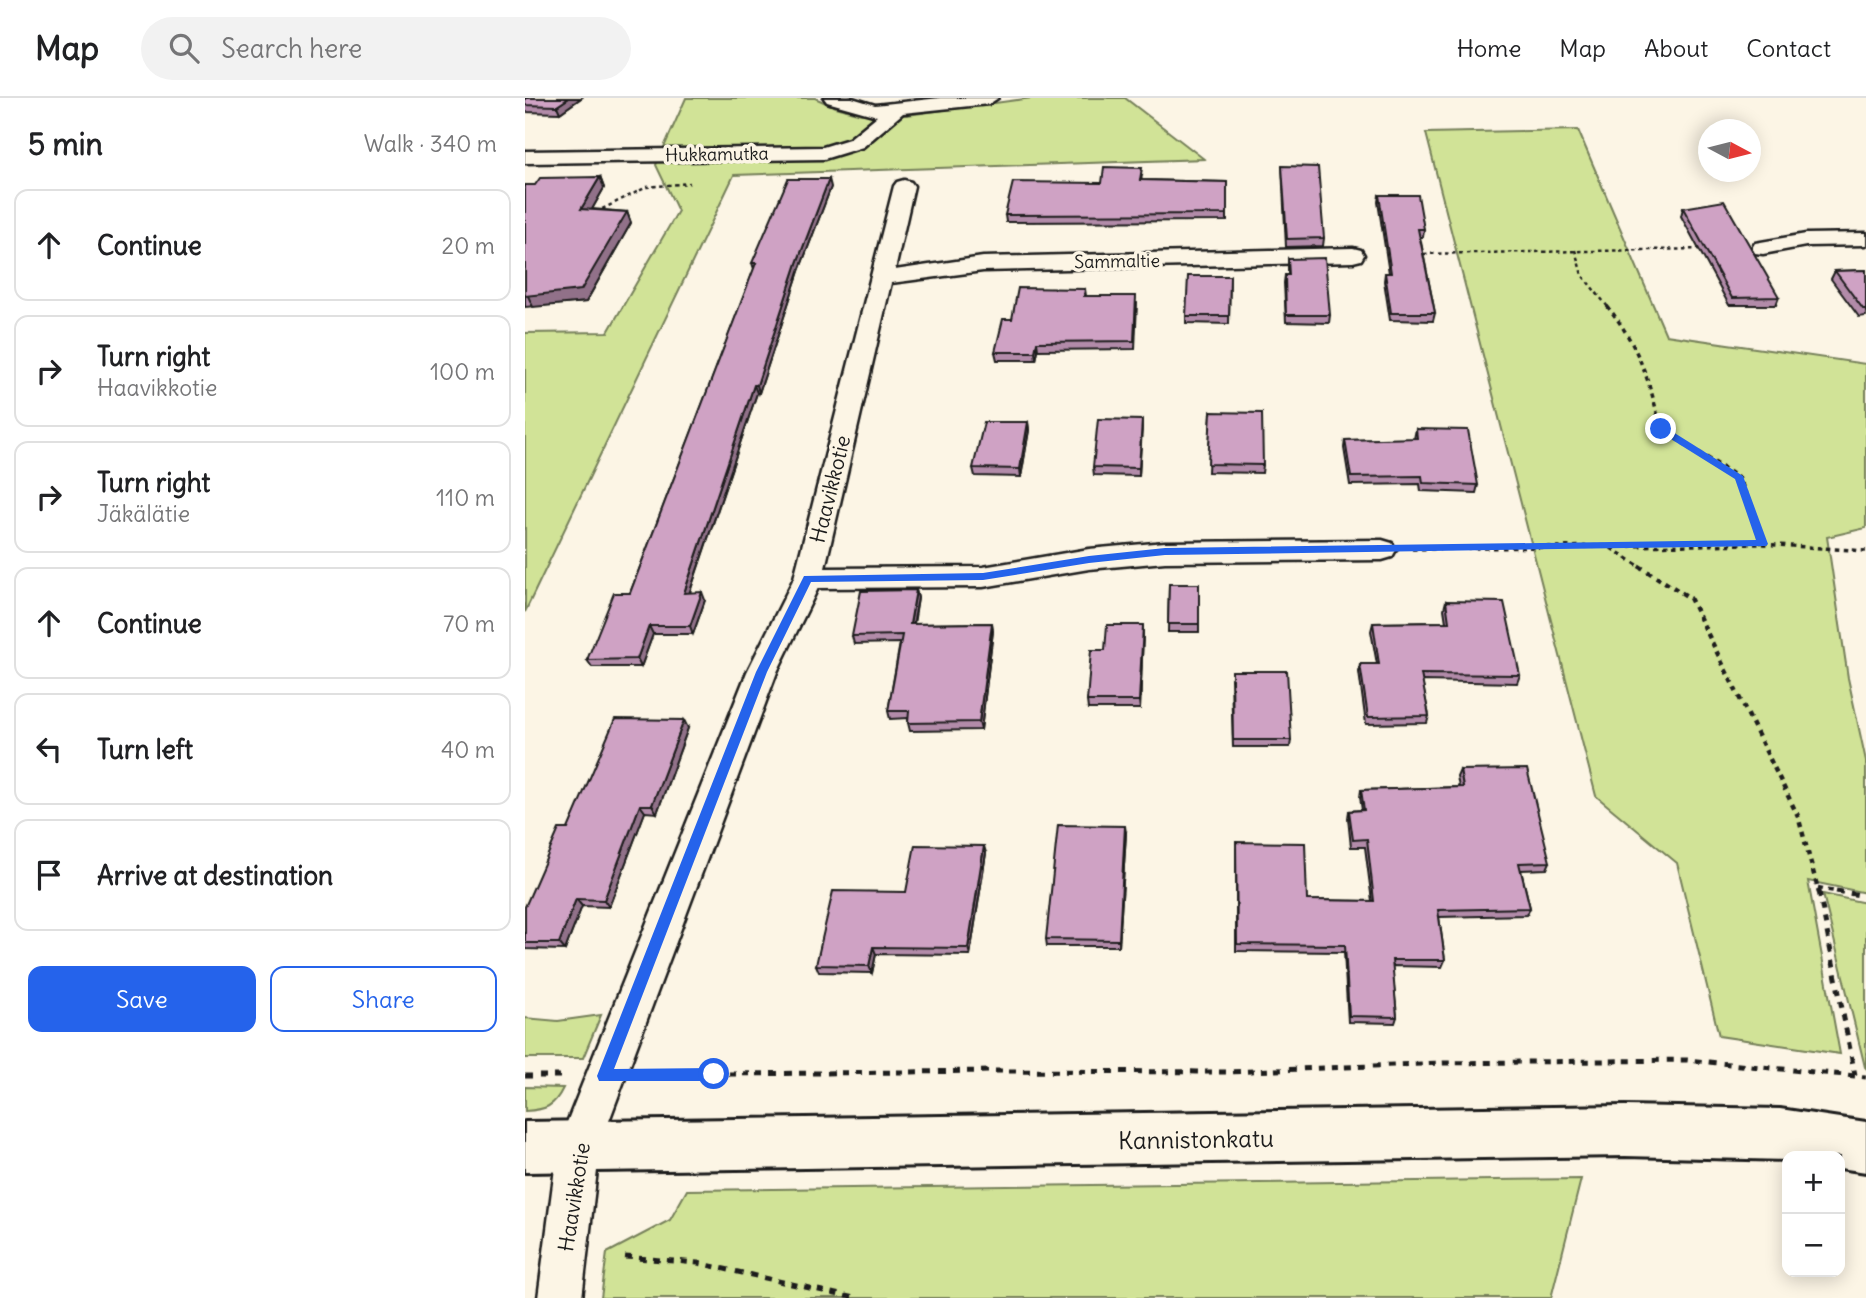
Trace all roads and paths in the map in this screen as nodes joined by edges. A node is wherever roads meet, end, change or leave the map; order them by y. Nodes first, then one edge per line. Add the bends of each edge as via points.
1 (832, 98) edge
2 (989, 98) edge
3 (896, 110) junction
4 (525, 158) edge
5 (701, 182) dead end
6 (904, 186) dead end
7 (589, 216) edge
8 (1866, 239) edge
9 (1763, 248) joint
10 (1575, 250) junction
11 (1353, 255) joint
12 (882, 278) junction
13 (1762, 544) junction
14 (1611, 548) junction
15 (1382, 550) joint
16 (1866, 551) edge
17 (807, 578) junction
18 (1818, 888) junction
19 (1866, 896) edge
20 (1855, 1075) junction
21 (525, 1076) edge
22 (604, 1076) junction
23 (1866, 1077) edge
24 (579, 1145) junction
25 (525, 1147) edge
26 (1866, 1147) edge
27 (625, 1257) dead end
28 (560, 1298) edge
29 (854, 1298) edge

1 - 3 street via 874,111
2 - 3 street
3 - 4 street, Hukkamutka via 856,143 824,153
5 - 7 path via 647,187
6 - 12 street, Haavikkotie
8 - 9 street via 1806,240
9 - 10 path
10 - 11 path
10 - 13 path via 1581,275 1623,326 1649,378 1661,429 1740,478
11 - 12 street, Sammaltie via 983,264
12 - 17 street, Haavikkotie
13 - 14 path
13 - 16 path
14 - 15 path
14 - 18 path via 1690,598 1798,816
15 - 17 street via 1165,552 983,577
17 - 22 street, Haavikkotie via 762,672
18 - 19 path
18 - 20 path
20 - 22 path via 1687,1060 1227,1072
20 - 23 path
21 - 22 path
22 - 24 street, Haavikkotie
24 - 25 street, Kannistonkatu
24 - 26 street, Kannistonkatu via 1625,1131 1780,1134
24 - 28 street, Haavikkotie
27 - 29 path via 698,1263

